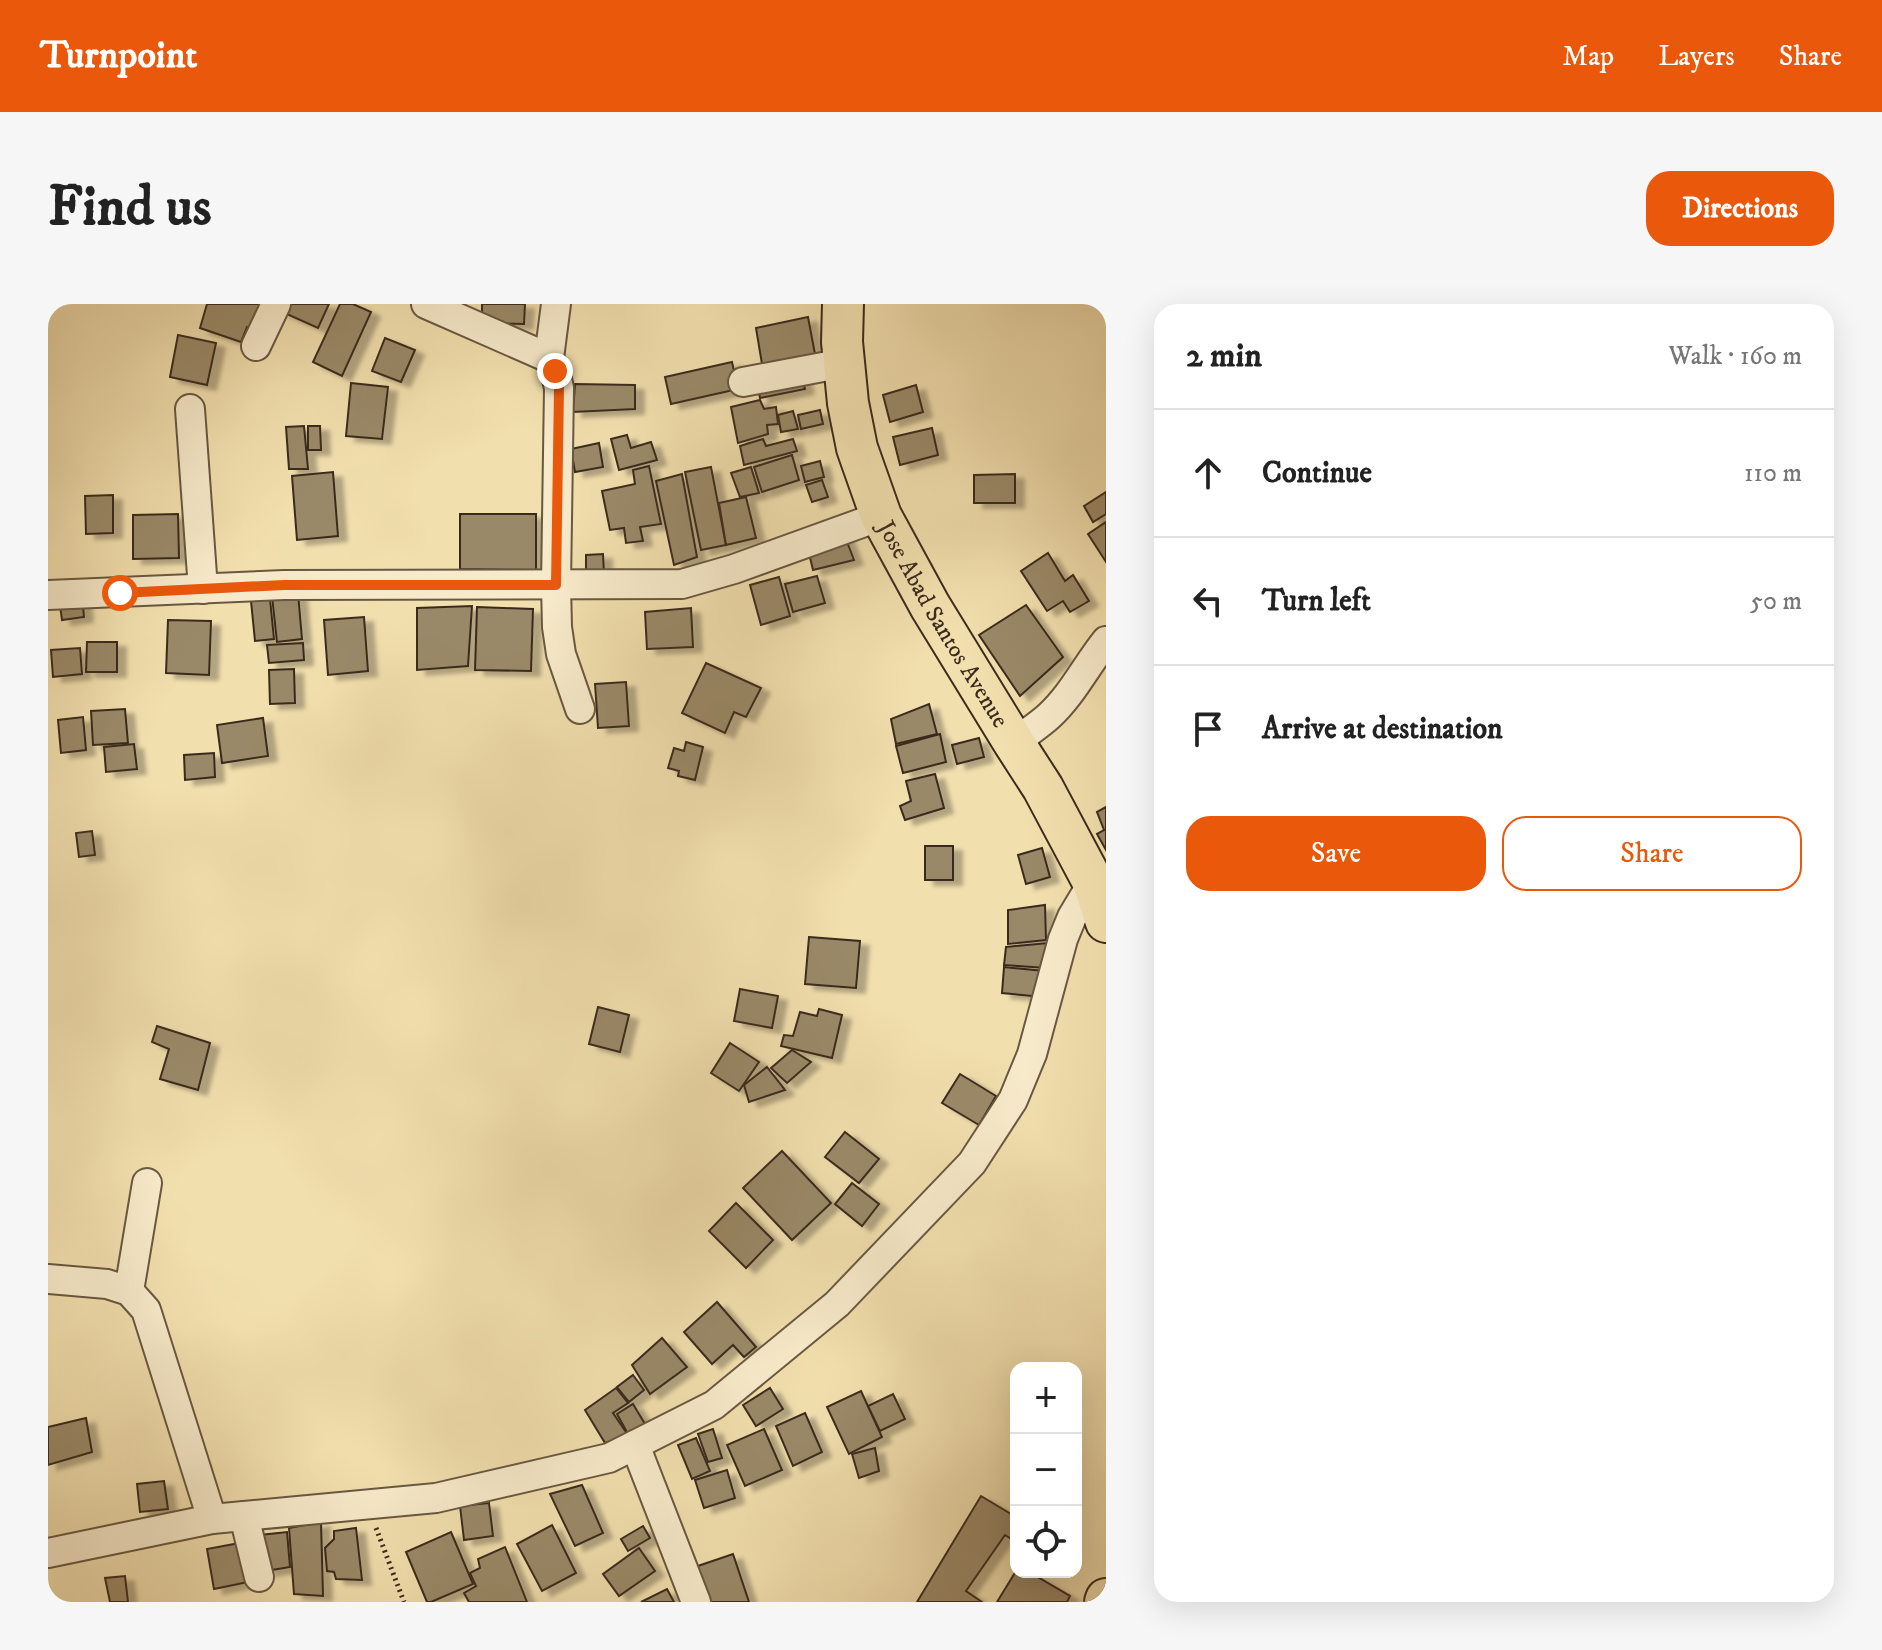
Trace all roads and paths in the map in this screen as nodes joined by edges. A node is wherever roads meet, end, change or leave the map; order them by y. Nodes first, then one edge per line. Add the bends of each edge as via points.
1 (276, 304) edge
2 (426, 304) edge
3 (556, 304) edge
4 (843, 304) edge
5 (256, 346) dead end
6 (549, 358) junction
7 (844, 363) junction
8 (743, 382) dead end
9 (190, 409) dead end
10 (881, 516) junction
11 (556, 585) junction
12 (203, 589) junction
13 (48, 595) edge
14 (1106, 641) edge
15 (580, 709) dead end
16 (1014, 743) junction
17 (1093, 882) junction
18 (1106, 922) edge
19 (147, 1183) dead end
20 (48, 1279) edge
21 (129, 1291) junction
22 (635, 1445) junction
23 (367, 1504) junction
24 (244, 1516) junction
25 (212, 1519) junction
26 (48, 1553) edge
27 (259, 1577) dead end
28 (404, 1602) edge
29 (696, 1602) edge

1 - 5 street
2 - 6 street
3 - 6 street
4 - 7 highway, Jose Abad Santos Avenue
6 - 11 street via 559,388
7 - 8 street
7 - 10 highway, Jose Abad Santos Avenue via 857,448
9 - 12 street
10 - 11 street via 682,584
10 - 16 highway, Jose Abad Santos Avenue
11 - 12 street
11 - 15 street via 561,654
12 - 13 street
14 - 16 street via 1050,716
16 - 17 highway, Jose Abad Santos Avenue
17 - 18 highway, Jose Abad Santos Avenue
17 - 22 street via 1063,939 1032,1054 1013,1100 972,1163 837,1304 714,1405
19 - 21 street
20 - 21 street
21 - 25 street via 146,1310
22 - 23 street via 609,1458 436,1498
22 - 29 street
23 - 24 street
23 - 28 path
24 - 25 street
24 - 27 street
25 - 26 street

